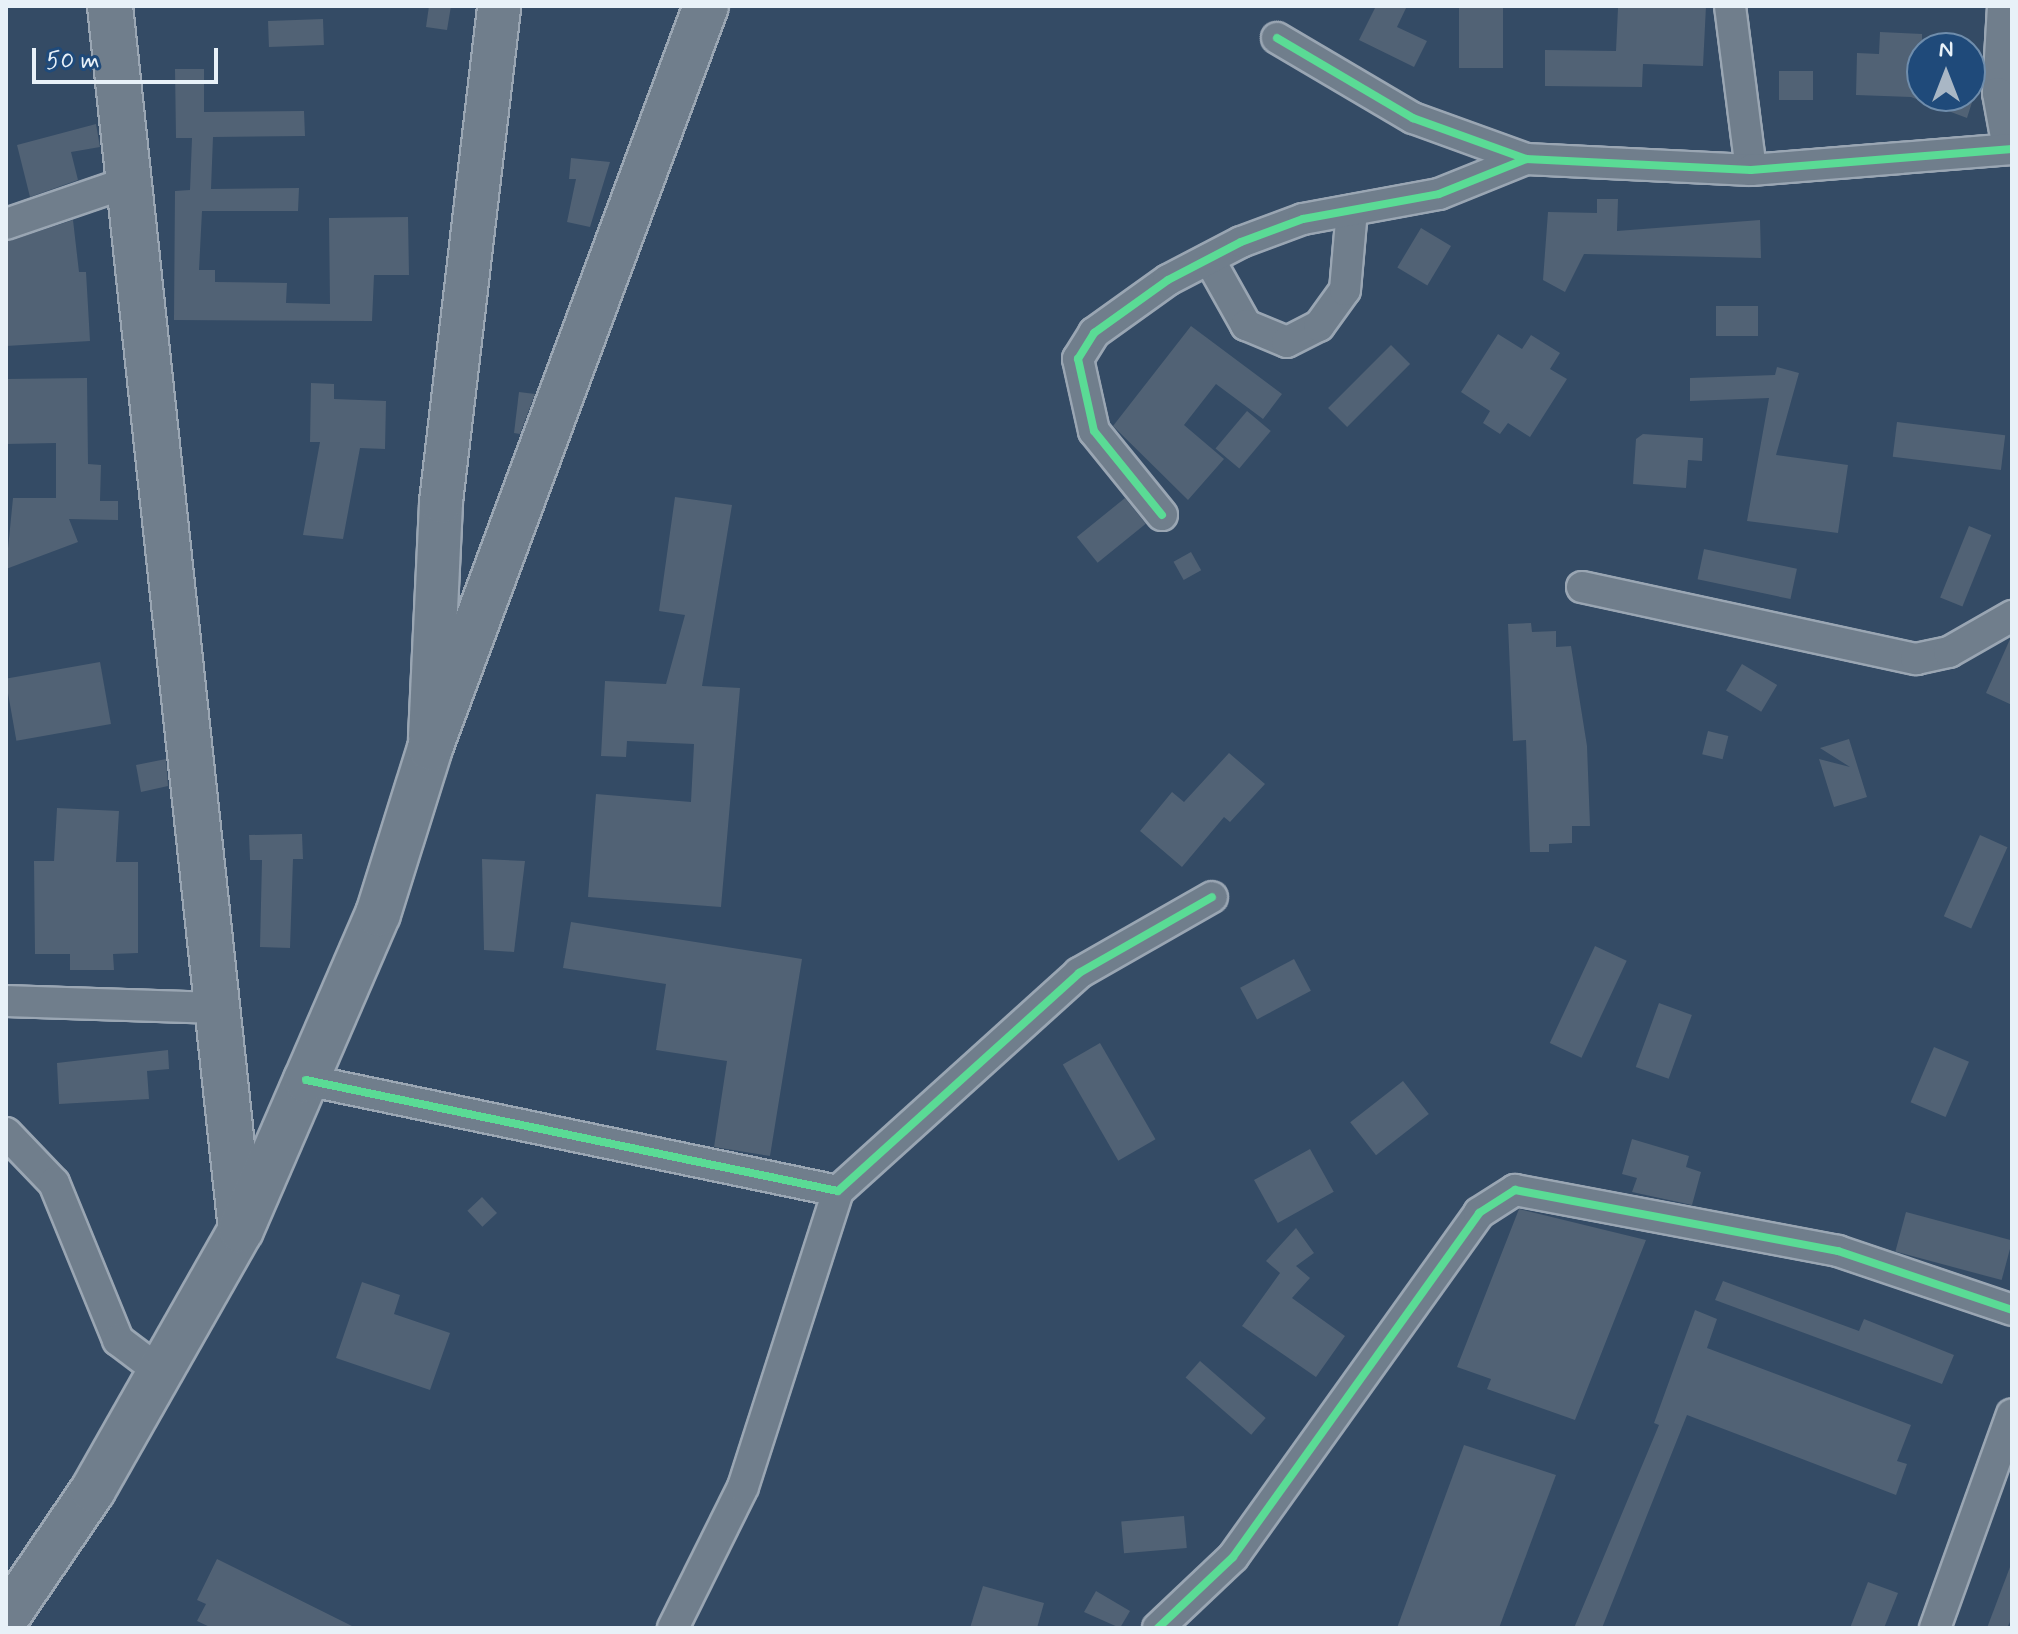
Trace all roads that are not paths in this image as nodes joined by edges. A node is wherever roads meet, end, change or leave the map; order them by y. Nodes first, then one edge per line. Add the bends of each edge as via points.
1 (110, 6) edge
2 (499, 6) edge
3 (706, 6) edge
4 (1730, 6) edge
5 (2003, 6) edge
6 (1277, 38) dead end
7 (2010, 148) edge
8 (1526, 159) junction
9 (1751, 170) junction
10 (129, 182) junction
11 (1352, 210) junction
12 (6, 224) edge
13 (1209, 259) junction
14 (1162, 515) dead end
15 (1582, 587) dead end
16 (2012, 616) edge
17 (430, 748) junction
18 (1212, 897) dead end
19 (6, 1001) edge
20 (218, 1008) junction
21 (306, 1080) junction
22 (6, 1133) edge
23 (838, 1191) junction
24 (241, 1230) junction
25 (2012, 1310) edge
26 (159, 1371) junction
27 (2012, 1414) edge
28 (2005, 1452) edge
29 (6, 1618) edge
30 (1944, 1624) edge
31 (673, 1628) edge
32 (1158, 1628) edge

1 - 10 main road
2 - 17 main road via 439,526
3 - 17 main road
4 - 9 street
5 - 7 street via 1998,93
6 - 8 street via 1413,118
7 - 9 street
8 - 9 street
8 - 11 street via 1439,194
10 - 12 street
10 - 20 main road
11 - 13 street via 1303,219
11 - 13 street via 1345,290 1319,326 1287,342 1246,325
13 - 14 street via 1094,333 1078,359 1094,431
15 - 16 street via 1916,659 1949,652
17 - 21 main road via 378,914
18 - 23 street via 1079,973
19 - 20 street via 59,997 111,1008
20 - 24 main road
21 - 23 street
21 - 24 main road
22 - 26 street via 54,1183 118,1340
23 - 31 street via 743,1487
24 - 26 main road
25 - 32 street via 1838,1251 1515,1190 1479,1213 1233,1557
26 - 29 main road via 93,1490
27 - 28 street
28 - 30 street

